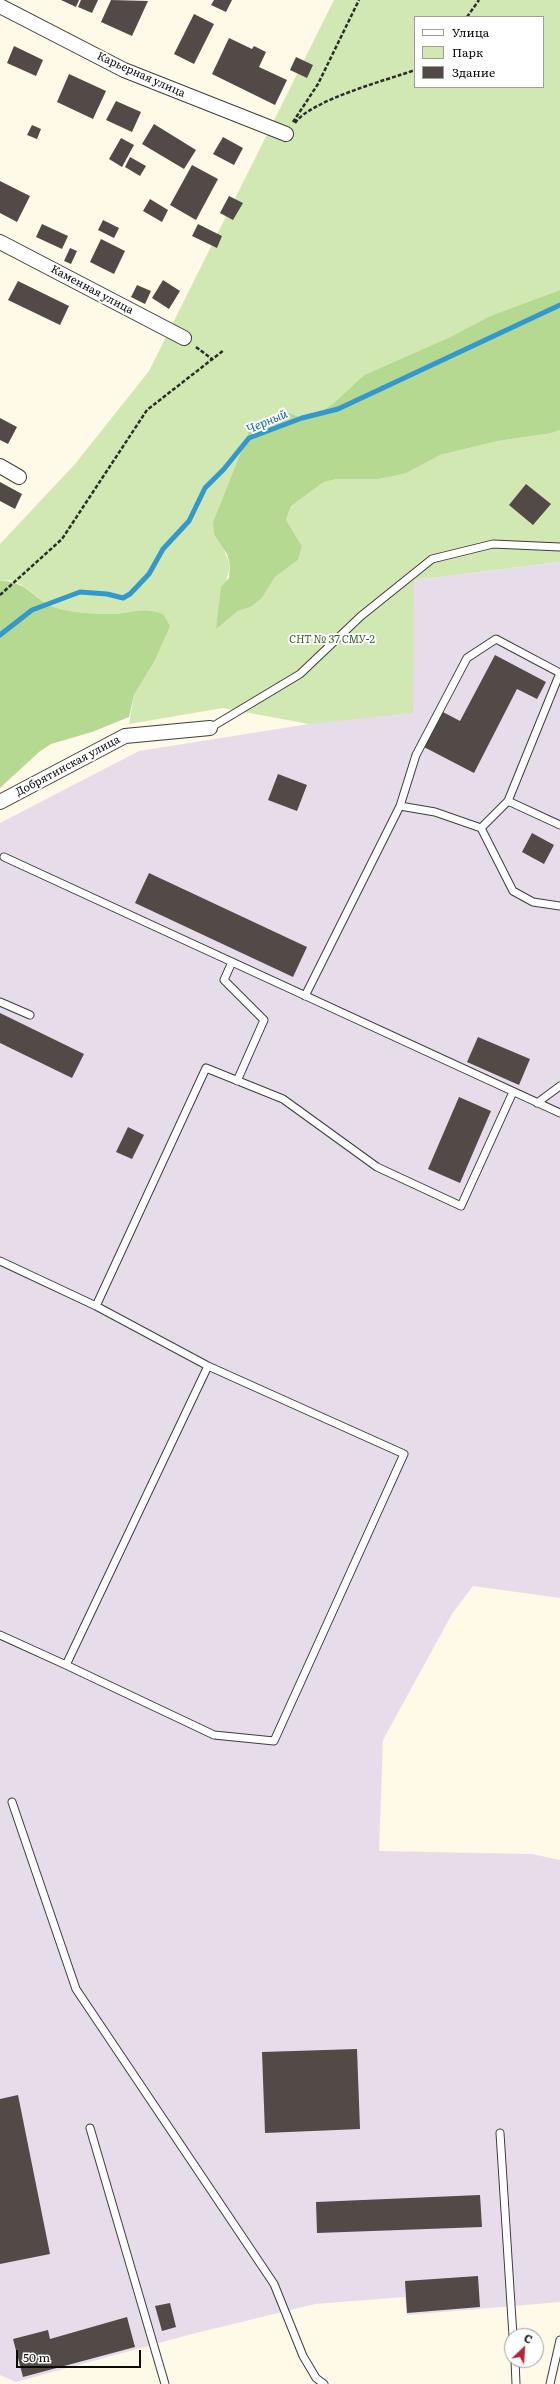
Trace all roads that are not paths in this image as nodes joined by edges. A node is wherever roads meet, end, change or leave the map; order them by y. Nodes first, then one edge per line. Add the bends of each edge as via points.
1 (0, 6) edge
2 (286, 134) road end
3 (0, 242) edge
4 (184, 338) road end
5 (0, 466) edge
6 (19, 477) dead end
7 (560, 547) edge
8 (210, 728) joint
9 (508, 801) junction
10 (0, 802) edge
11 (400, 806) junction
12 (560, 825) edge
13 (482, 828) junction
14 (4, 857) dead end
15 (560, 906) edge
16 (232, 962) junction
17 (305, 996) junction
18 (0, 1002) edge
19 (30, 1015) dead end
20 (237, 1080) junction
21 (560, 1086) edge
22 (513, 1092) junction
23 (538, 1103) junction
24 (560, 1113) edge
25 (0, 1261) edge
26 (96, 1306) junction
27 (208, 1366) junction
28 (0, 1634) edge
29 (66, 1664) junction
30 (12, 1802) dead end
31 (90, 2128) dead end
32 (500, 2132) dead end
33 (512, 2328) edge
34 (560, 2340) edge
35 (515, 2368) edge
36 (165, 2384) edge
37 (324, 2384) edge
38 (516, 2384) edge
39 (550, 2384) edge

1 - 2 street, Карьерная улица via 124,70
3 - 4 street, Каменная улица
5 - 6 street
7 - 8 lane via 493,544 432,559 361,616 300,674
8 - 10 street, Добрятинская улица via 125,736
9 - 11 lane via 560,673 496,639 467,658 416,755
9 - 12 lane
9 - 13 lane
11 - 13 lane via 435,812
11 - 17 lane
13 - 15 lane via 513,891 533,902
14 - 16 lane
16 - 17 lane
16 - 20 lane via 224,980 264,1020
17 - 22 lane
18 - 19 lane
20 - 22 lane via 283,1099 377,1167 461,1206
20 - 26 lane via 206,1068
21 - 23 lane
22 - 23 lane
23 - 24 lane
25 - 26 lane
26 - 27 lane
27 - 29 lane
27 - 29 lane via 404,1454 274,1741 214,1735
28 - 29 lane
30 - 37 lane via 76,1989 274,2284 303,2356 316,2378
31 - 36 lane
32 - 33 lane
34 - 39 lane
35 - 38 lane

